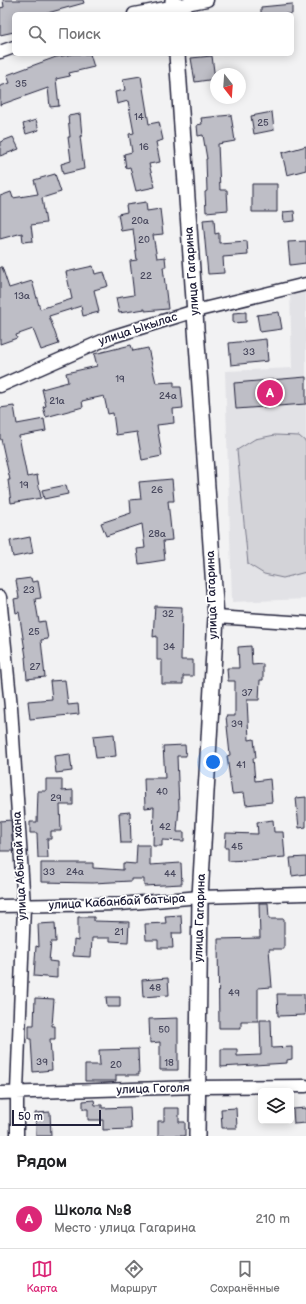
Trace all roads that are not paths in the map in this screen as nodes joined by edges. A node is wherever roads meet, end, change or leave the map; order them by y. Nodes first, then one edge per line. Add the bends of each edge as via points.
1 (207, 0) edge
2 (173, 7) edge
3 (145, 12) edge
4 (12, 48) edge
5 (0, 52) edge
6 (176, 56) edge
7 (306, 284) edge
8 (195, 311) junction
9 (0, 386) edge
10 (0, 597) edge
11 (216, 618) junction
12 (306, 622) edge
13 (306, 894) edge
14 (200, 897) junction
15 (0, 906) edge
16 (24, 906) junction
17 (306, 1086) edge
18 (197, 1088) junction
19 (17, 1092) junction
20 (0, 1093) edge
21 (17, 1136) edge
22 (197, 1136) edge

1 - 2 street
2 - 3 street
4 - 5 street
6 - 8 main road, улица Гагарина
7 - 8 street, улица Ыкылас
8 - 9 street, улица Ыкылас via 111,336
8 - 11 main road, улица Гагарина
10 - 16 street, улица Абылай хана via 11,707
11 - 12 street
11 - 14 main road, улица Гагарина
13 - 14 street, улица Кабанбай батыра
14 - 16 street, улица Кабанбай батыра via 120,904
14 - 18 main road, улица Гагарина
15 - 16 street, улица Кабанбай батыра
16 - 19 street, улица Абылай хана
17 - 18 street, улица Гоголя
18 - 19 street, улица Гоголя
18 - 22 main road, улица Гагарина
19 - 20 street, улица Гоголя
19 - 21 street, улица Абылай хана

